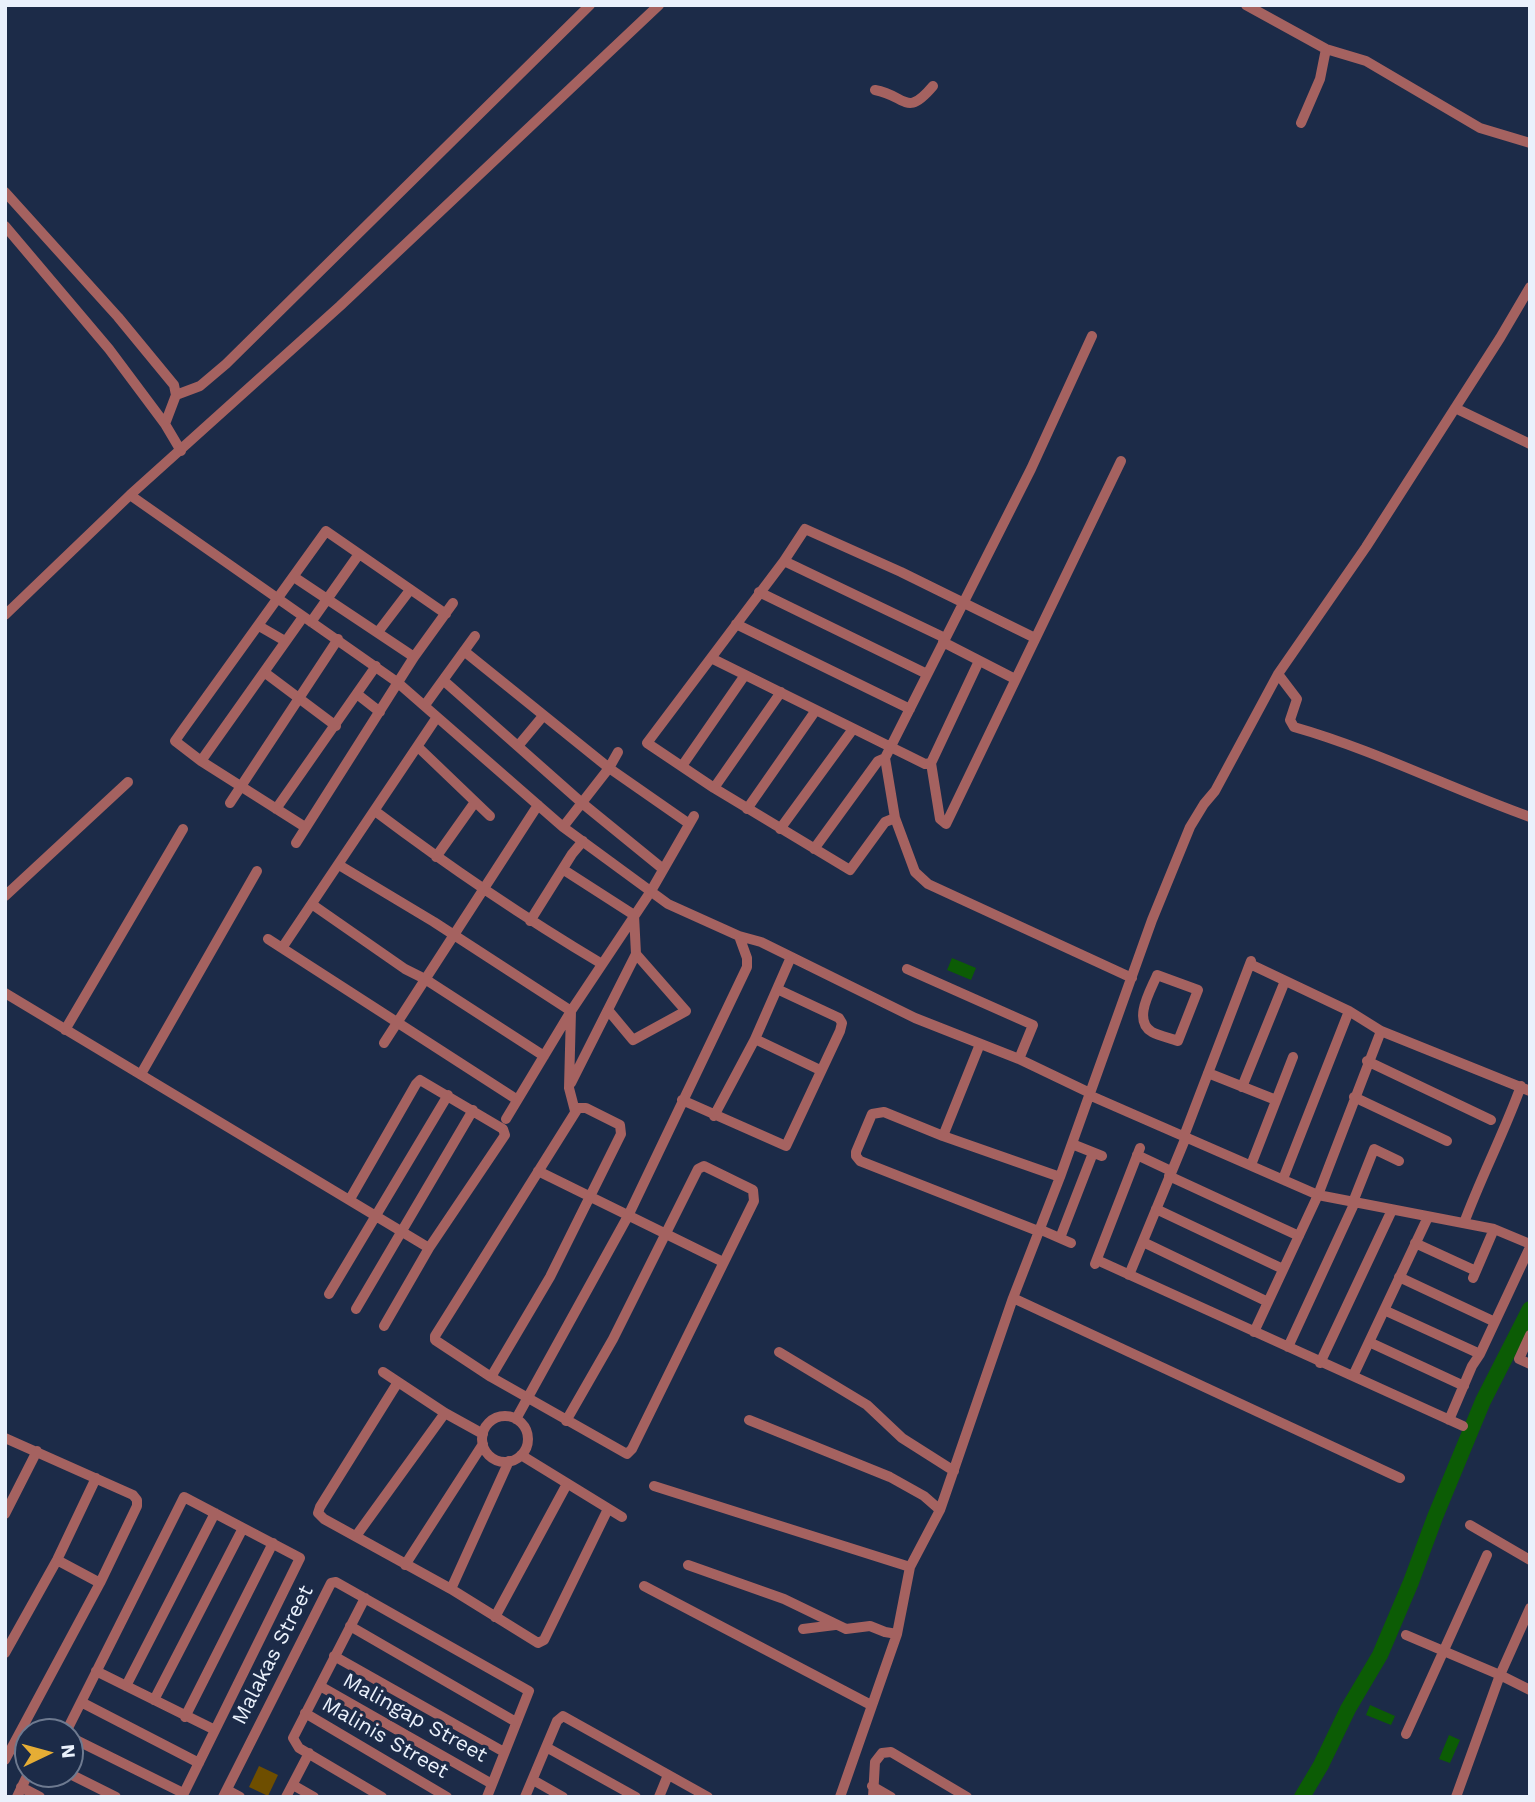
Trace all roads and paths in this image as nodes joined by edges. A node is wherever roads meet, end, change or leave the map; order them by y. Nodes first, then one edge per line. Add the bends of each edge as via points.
1 (590, 5) edge
2 (659, 5) edge
3 (1246, 5) edge
4 (1326, 49) junction
5 (933, 86) dead end
6 (875, 90) dead end
7 (1301, 123) dead end
8 (1530, 143) edge
9 (5, 192) edge
10 (5, 226) edge
11 (1530, 287) edge
12 (1092, 336) dead end
13 (176, 395) junction
14 (1455, 408) junction
15 (165, 424) junction
16 (1530, 444) edge
17 (181, 451) junction
18 (1121, 461) dead end
19 (130, 495) junction
20 (359, 554) junction
21 (784, 561) junction
22 (294, 577) junction
23 (410, 590) junction
24 (759, 592) junction
25 (278, 598) junction
26 (327, 600) junction
27 (453, 603) dead end
28 (963, 604) junction
29 (446, 614) junction
30 (5, 615) edge
31 (307, 619) junction
32 (736, 624) junction
33 (259, 626) junction
34 (378, 632) junction
35 (475, 636) dead end
36 (1035, 638) junction
37 (338, 639) junction
38 (944, 640) junction
39 (285, 641) junction
40 (464, 651) junction
41 (414, 657) junction
42 (712, 658) junction
43 (979, 661) junction
44 (376, 666) junction
45 (264, 672) junction
46 (928, 674) junction
47 (1278, 674) junction
48 (745, 675) junction
49 (1015, 679) junction
50 (443, 680) junction
51 (397, 682) junction
52 (781, 692) junction
53 (357, 694) junction
54 (298, 698) junction
55 (425, 705) junction
56 (910, 709) junction
57 (816, 710) junction
58 (380, 712) junction
59 (542, 716) junction
60 (438, 717) junction
61 (336, 726) junction
62 (853, 729) junction
63 (518, 746) junction
64 (418, 747) junction
65 (890, 747) junction
66 (618, 752) dead end
67 (885, 758) junction
68 (201, 761) junction
69 (931, 764) junction
70 (682, 766) junction
71 (609, 768) junction
72 (128, 782) dead end
73 (240, 785) junction
74 (714, 788) junction
75 (475, 802) junction
76 (230, 803) dead end
77 (582, 803) junction
78 (538, 804) junction
79 (747, 808) junction
80 (276, 809) junction
81 (375, 811) junction
82 (490, 816) dead end
83 (1530, 817) edge
84 (895, 818) junction
85 (305, 827) junction
86 (563, 827) junction
87 (183, 829) dead end
88 (780, 829) junction
89 (583, 841) junction
90 (296, 843) dead end
91 (814, 849) junction
92 (436, 857) junction
93 (340, 865) junction
94 (663, 869) junction
95 (564, 870) junction
96 (257, 872) dead end
97 (484, 890) junction
98 (651, 891) junction
99 (5, 896) edge
100 (313, 905) junction
101 (634, 915) junction
102 (530, 921) junction
103 (454, 935) junction
104 (739, 936) junction
105 (268, 939) dead end
106 (282, 948) junction
107 (636, 954) junction
108 (791, 957) junction
109 (602, 964) junction
110 (906, 968) dead end
111 (1132, 978) junction
112 (425, 979) junction
113 (1285, 981) junction
114 (777, 989) junction
115 (5, 993) edge
116 (608, 1010) junction
117 (571, 1011) junction
118 (1349, 1012) junction
119 (398, 1022) junction
120 (65, 1030) junction
121 (1381, 1031) junction
122 (755, 1040) junction
123 (1178, 1041) joint
124 (384, 1043) dead end
125 (980, 1044) junction
126 (544, 1056) junction
127 (1293, 1057) dead end
128 (1019, 1059) junction
129 (1367, 1061) junction
130 (820, 1070) junction
131 (1208, 1073) junction
132 (141, 1074) junction
133 (1242, 1087) junction
134 (569, 1088) junction
135 (1525, 1088) edge
136 (1089, 1094) junction
137 (448, 1095) junction
138 (1354, 1097) junction
139 (516, 1100) junction
140 (682, 1100) junction
141 (1276, 1100) junction
142 (473, 1110) junction
143 (575, 1111) junction
144 (714, 1116) junction
145 (506, 1119) dead end
146 (1491, 1120) dead end
147 (943, 1136) junction
148 (1185, 1137) junction
149 (1447, 1141) dead end
150 (1072, 1144) junction
151 (1399, 1161) dead end
152 (1251, 1165) junction
153 (538, 1171) junction
154 (1170, 1173) junction
155 (1060, 1177) junction
156 (1283, 1179) junction
157 (1318, 1195) junction
158 (590, 1197) junction
159 (350, 1199) junction
160 (1354, 1202) junction
161 (1156, 1209) junction
162 (1392, 1210) junction
163 (376, 1215) junction
164 (628, 1216) junction
165 (1428, 1217) junction
166 (1464, 1223) junction
167 (1494, 1229) junction
168 (1038, 1230) junction
169 (402, 1232) junction
170 (664, 1234) junction
171 (1298, 1236) junction
172 (1060, 1238) junction
173 (1143, 1242) junction
174 (1071, 1243) dead end
175 (1415, 1244) junction
176 (1530, 1245) edge
177 (429, 1248) junction
178 (723, 1262) junction
179 (1283, 1269) junction
180 (1129, 1275) junction
181 (1399, 1278) junction
182 (328, 1294) dead end
183 (1013, 1298) junction
184 (1268, 1302) junction
185 (356, 1309) dead end
186 (1384, 1310) junction
187 (1495, 1322) junction
188 (384, 1326) dead end
189 (1254, 1332) junction
190 (1530, 1335) edge
191 (1369, 1342) junction
192 (1288, 1347) junction
193 (779, 1352) dead end
194 (1480, 1354) junction
195 (1320, 1362) junction
196 (1530, 1364) edge
197 (383, 1372) dead end
198 (1353, 1376) junction
199 (491, 1377) junction
200 (398, 1382) junction
201 (1464, 1386) junction
202 (528, 1397) junction
203 (445, 1413) junction
204 (516, 1419) junction
205 (749, 1420) dead end
206 (1449, 1420) junction
207 (566, 1421) junction
208 (1462, 1426) dead end
209 (5, 1438) edge
210 (483, 1439) junction
211 (37, 1451) junction
212 (521, 1455) junction
213 (509, 1461) junction
214 (954, 1471) junction
215 (96, 1478) junction
216 (1400, 1478) dead end
217 (567, 1483) junction
218 (654, 1486) dead end
219 (608, 1509) junction
220 (940, 1510) junction
221 (215, 1513) junction
222 (5, 1514) edge
223 (622, 1517) dead end
224 (1470, 1525) dead end
225 (243, 1528) junction
226 (356, 1536) junction
227 (273, 1544) junction
228 (1487, 1555) dead end
229 (57, 1560) junction
230 (1530, 1560) edge
231 (688, 1564) dead end
232 (405, 1565) junction
233 (910, 1567) junction
234 (100, 1583) junction
235 (644, 1586) dead end
236 (451, 1589) junction
237 (365, 1598) junction
238 (1530, 1608) edge
239 (495, 1617) junction
240 (835, 1625) junction
241 (350, 1626) junction
242 (803, 1629) dead end
243 (897, 1633) junction
244 (1406, 1635) dead end
245 (1443, 1650) junction
246 (5, 1653) edge
247 (334, 1656) junction
248 (96, 1671) junction
249 (1500, 1675) junction
250 (125, 1686) junction
251 (320, 1686) junction
252 (1530, 1690) edge
253 (154, 1700) junction
254 (81, 1702) junction
255 (871, 1705) junction
256 (305, 1713) junction
257 (185, 1717) junction
258 (27, 1718) edge
259 (73, 1718) edge
260 (516, 1723) junction
261 (215, 1730) junction
262 (1406, 1734) dead end
263 (14, 1743) edge
264 (84, 1744) edge
265 (546, 1746) junction
266 (504, 1752) junction
267 (309, 1753) junction
268 (5, 1760) edge
269 (199, 1763) junction
270 (668, 1775) junction
271 (533, 1780) junction
272 (84, 1781) edge
273 (492, 1784) junction
274 (293, 1785) junction
275 (873, 1791) edge
276 (19, 1792) edge
277 (225, 1793) edge
278 (183, 1795) edge
279 (704, 1796) edge
280 (963, 1796) edge
281 (40, 1797) edge
282 (116, 1797) edge
283 (240, 1797) edge
284 (286, 1797) edge
285 (314, 1797) edge
286 (382, 1797) edge
287 (447, 1797) edge
288 (487, 1797) edge
289 (525, 1797) edge
290 (564, 1797) edge
291 (636, 1797) edge
292 (659, 1797) edge
293 (840, 1797) edge
294 (891, 1797) edge
295 (1456, 1797) edge

1 - 13 street via 226,364 200,386
2 - 17 street
3 - 4 street
4 - 7 street via 1320,79
4 - 8 street via 1366,61 1480,128
5 - 6 street via 920,102 909,104
9 - 13 street via 118,317 174,385
10 - 15 street via 87,320
11 - 14 street
12 - 28 street
13 - 15 street
14 - 16 street
14 - 47 street
15 - 17 street
17 - 19 street
18 - 36 street
19 - 25 street
19 - 30 street
20 - 22 street via 326,531
20 - 23 street
20 - 26 street
21 - 24 street
21 - 28 street via 804,529
21 - 38 street
22 - 25 street
22 - 26 street
23 - 29 street
23 - 34 street
24 - 32 street
24 - 46 street
25 - 31 street
25 - 33 street
26 - 31 street
26 - 34 street
27 - 29 street
28 - 36 street
28 - 38 street
29 - 41 street
31 - 37 street
31 - 39 street
32 - 42 street
32 - 56 street
33 - 39 street
33 - 68 street via 175,741
34 - 41 street
35 - 40 street
36 - 49 street
37 - 44 street
37 - 54 street
38 - 43 street
38 - 46 street
39 - 45 street
40 - 50 street
40 - 59 street
41 - 51 street
42 - 48 street
42 - 70 street via 647,743
43 - 49 street
43 - 69 street
44 - 51 street
44 - 53 street
45 - 54 street
45 - 68 street
46 - 56 street
47 - 83 street via 1297,699 1290,720 1294,727
47 - 111 street via 1190,828
48 - 52 street
48 - 70 street
49 - 69 street via 946,824 940,819
50 - 55 street
50 - 63 street
51 - 55 street
51 - 58 street
52 - 57 street
52 - 74 street
53 - 58 street
53 - 61 street
54 - 61 street
54 - 73 street
55 - 60 street
56 - 65 street
57 - 62 street
57 - 79 street
58 - 85 street
59 - 63 street
59 - 71 street
60 - 64 street
60 - 78 street
61 - 80 street
62 - 65 street
62 - 88 street
63 - 77 street
64 - 75 street
64 - 81 street
65 - 67 street
65 - 69 street
66 - 71 street
67 - 84 street
67 - 91 street via 878,761
68 - 73 street
70 - 74 street
71 - 77 street
71 - 94 street via 691,820
72 - 99 street
73 - 76 street
73 - 80 street
74 - 79 street
75 - 82 street
75 - 92 street
77 - 86 street
77 - 94 street
78 - 86 street
78 - 97 street
79 - 88 street
80 - 85 street
81 - 92 street
81 - 93 street
84 - 91 street via 885,822 850,870
84 - 111 street via 915,872 928,884
85 - 90 street
86 - 89 street
87 - 120 street
88 - 91 street
89 - 95 street
89 - 98 street
92 - 97 street
93 - 100 street
93 - 103 street
94 - 98 street
95 - 101 street
95 - 102 street
96 - 132 street
97 - 102 street
97 - 103 street
98 - 101 street
98 - 104 street via 682,912
100 - 106 street
100 - 112 street
101 - 107 street
101 - 109 street
102 - 109 street
103 - 112 street
103 - 117 street
104 - 108 street
104 - 140 street via 747,967
105 - 106 street
106 - 119 street
107 - 116 street
107 - 116 street via 686,1011 633,1040
108 - 114 street
108 - 125 street via 915,1018
109 - 117 street
110 - 128 street via 1033,1026
111 - 136 street
112 - 119 street
112 - 126 street
113 - 118 street
113 - 131 street via 1250,963
113 - 133 street
114 - 122 street
114 - 130 street via 839,1017 840,1031
115 - 120 street
116 - 134 street
117 - 126 street
117 - 134 street
118 - 121 street
118 - 156 street
119 - 124 street
119 - 139 street
120 - 132 street
121 - 129 street
121 - 135 street
122 - 130 street
122 - 144 street
123 - 123 street via 1198,990 1157,975 1143,1012 1144,1023 1149,1031
125 - 128 street
125 - 147 street
126 - 139 street
127 - 141 street
128 - 136 street
129 - 138 street
129 - 146 street
130 - 144 street via 786,1146
131 - 133 street
131 - 148 street
132 - 159 street
133 - 141 street
134 - 143 street
135 - 166 street
136 - 148 street
136 - 150 street
137 - 142 street
137 - 159 street via 426,1082 415,1084
137 - 163 street
138 - 149 street
138 - 157 street
139 - 145 street
140 - 144 street
140 - 164 street
141 - 152 street
142 - 169 street
142 - 177 street via 505,1135
143 - 153 street
143 - 158 street via 586,1108 622,1130
147 - 155 street
147 - 168 street via 877,1112 872,1114 856,1156
148 - 152 street
148 - 154 street
150 - 155 street
150 - 172 street via 1098,1155
151 - 160 street via 1374,1149
152 - 156 street
153 - 158 street
153 - 199 street via 435,1336 436,1343
154 - 161 street
154 - 171 street
154 - 180 street via 1138,1151 1096,1262
155 - 168 street
156 - 157 street
157 - 160 street
157 - 171 street
158 - 164 street
158 - 199 street via 550,1277
159 - 163 street
160 - 162 street
160 - 192 street
161 - 173 street
161 - 179 street
162 - 165 street
162 - 195 street
163 - 169 street
163 - 182 street
164 - 170 street
164 - 202 street
165 - 166 street
165 - 175 street
166 - 167 street
167 - 175 street via 1474,1275
167 - 176 street
168 - 172 street
168 - 183 street
169 - 177 street
169 - 185 street
170 - 178 street
170 - 178 street via 698,1169 704,1166 754,1193
170 - 207 street via 613,1339
171 - 179 street
172 - 174 street
173 - 180 street
173 - 184 street
175 - 181 street
176 - 187 street
177 - 188 street
178 - 207 street via 632,1449 627,1454
179 - 184 street
180 - 189 street
181 - 186 street
181 - 187 street
183 - 214 street
183 - 216 street
184 - 189 street
186 - 191 street
186 - 194 street
187 - 194 street
189 - 192 street
190 - 196 street via 1519,1359
191 - 198 street
191 - 201 street
192 - 195 street
193 - 214 street via 867,1405 902,1438
194 - 201 street
195 - 198 street
197 - 200 street
198 - 206 street
199 - 202 street
200 - 203 street
200 - 226 street via 318,1513
201 - 206 street
202 - 204 street
202 - 207 street
203 - 210 street
203 - 226 street
204 - 210 street via 496,1418
204 - 212 street via 528,1436
205 - 220 street via 890,1477
206 - 208 street
209 - 211 street
210 - 213 street via 490,1455
210 - 232 street
211 - 215 street
211 - 222 street
212 - 213 street
212 - 217 street
213 - 236 street
214 - 220 street
215 - 229 street
215 - 234 street via 137,1500
217 - 219 street
217 - 239 street
218 - 233 street
219 - 223 street
219 - 239 street via 544,1640 538,1643
220 - 233 street
221 - 225 street
221 - 248 street via 184,1497
221 - 250 street
224 - 230 street
225 - 227 street
225 - 253 street
226 - 232 street
227 - 257 street
227 - 261 street via 300,1558
228 - 245 street
229 - 234 street
229 - 246 street
231 - 240 street via 784,1599
232 - 236 street
233 - 243 street
234 - 258 street
235 - 255 street
236 - 239 street
237 - 241 street
237 - 260 street, Malakas Street via 529,1691
237 - 277 street, Malakas Street via 341,1583 331,1583
238 - 249 street
240 - 242 street
240 - 243 street
241 - 247 street
241 - 260 street
243 - 255 street
244 - 245 street
245 - 249 street
245 - 262 street
247 - 251 street
247 - 266 street
248 - 250 street
248 - 254 street
249 - 252 street
249 - 295 street
250 - 253 street
251 - 256 street
251 - 273 street, Malingap Street
253 - 257 street
254 - 259 street
254 - 269 street
255 - 293 street
256 - 267 street via 293,1738
256 - 287 street, Malinis Street
257 - 261 street
260 - 266 street
261 - 269 street
263 - 268 street
264 - 278 street
265 - 270 street via 557,1721 566,1716
265 - 271 street
265 - 291 street
266 - 273 street
267 - 274 street
267 - 286 street
269 - 278 street
270 - 279 street
270 - 292 street
271 - 289 street
271 - 290 street
272 - 282 street
273 - 288 street
274 - 284 street
274 - 285 street
275 - 280 street via 875,1762 881,1753 891,1752
275 - 294 street
276 - 281 street
277 - 283 street

